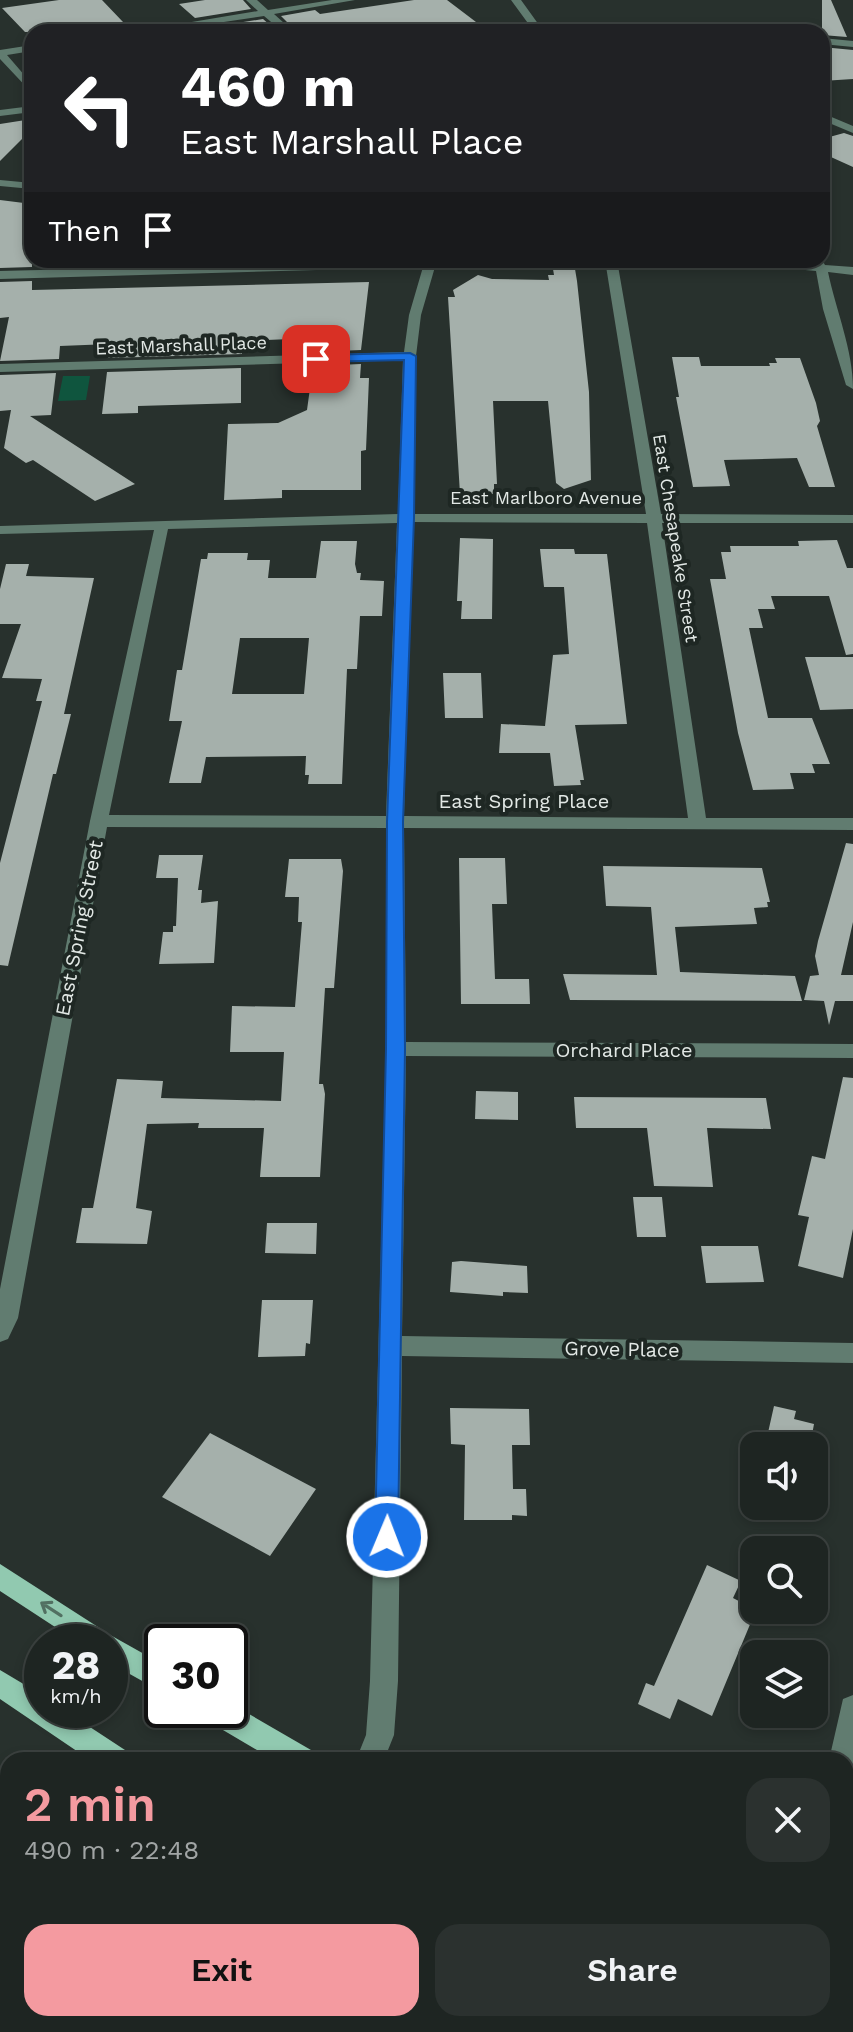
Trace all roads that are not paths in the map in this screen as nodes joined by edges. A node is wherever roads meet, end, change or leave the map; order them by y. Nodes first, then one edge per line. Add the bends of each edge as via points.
1 (251, 0) edge
2 (350, 0) edge
3 (516, 0) edge
4 (266, 13) junction
5 (191, 24) edge
6 (279, 24) edge
7 (533, 24) edge
8 (830, 42) edge
9 (853, 44) edge
10 (24, 49) edge
11 (0, 53) edge
12 (24, 81) edge
13 (24, 110) edge
14 (0, 113) edge
15 (830, 120) edge
16 (853, 130) edge
17 (0, 183) edge
18 (24, 185) edge
19 (830, 266) edge
20 (232, 268) edge
21 (429, 268) edge
22 (612, 268) edge
23 (820, 268) edge
24 (853, 271) edge
25 (0, 275) edge
26 (410, 356) junction
27 (0, 368) edge
28 (853, 385) edge
29 (654, 517) junction
30 (407, 518) junction
31 (853, 519) edge
32 (162, 525) junction
33 (0, 530) edge
34 (99, 821) junction
35 (395, 822) junction
36 (698, 824) junction
37 (853, 824) edge
38 (396, 1049) junction
39 (853, 1051) edge
40 (0, 1332) edge
41 (390, 1346) junction
42 (853, 1353) edge
43 (0, 1576) edge
44 (73, 1624) edge
45 (0, 1683) edge
46 (853, 1709) edge
47 (247, 1728) edge
48 (103, 1752) edge
49 (287, 1752) edge
50 (373, 1752) edge
51 (845, 1752) edge

1 - 4 street
2 - 4 street
3 - 7 street
4 - 5 street
4 - 6 street
8 - 9 street
10 - 11 street
11 - 12 street
13 - 14 street
15 - 16 street
17 - 18 street
19 - 24 street
20 - 25 street
21 - 26 street
22 - 29 street, East Chesapeake Street
23 - 28 street
26 - 27 street, East Marshall Place
26 - 30 street
29 - 30 street, East Marlboro Avenue
29 - 31 street, East Marlboro Avenue
29 - 36 street, East Chesapeake Street
30 - 32 street, East Marlboro Avenue
30 - 35 street
32 - 33 street, East Marlboro Avenue
32 - 34 street, East Spring Street
34 - 35 street, East Spring Place
34 - 40 street, East Spring Street
35 - 36 street, East Spring Place
35 - 38 street
36 - 37 street, East Spring Place
38 - 39 street, Orchard Place
38 - 41 street
41 - 42 street, Grove Place
41 - 50 street via 382,1705
44 -> 43 main road
45 - 48 main road
46 - 51 street
47 - 49 main road

